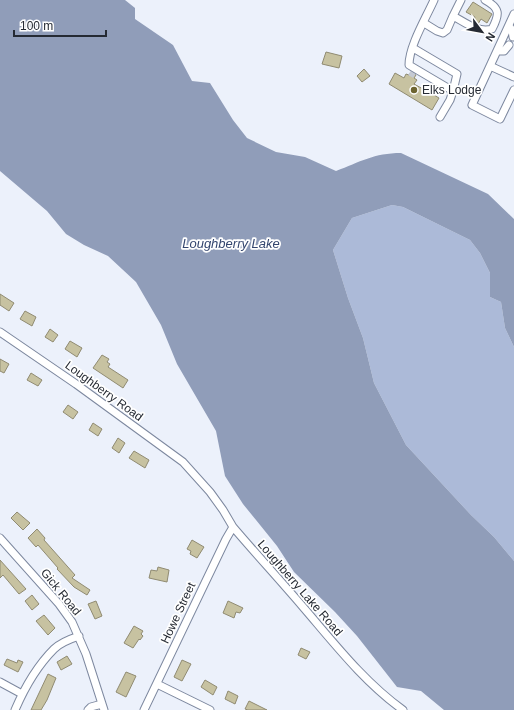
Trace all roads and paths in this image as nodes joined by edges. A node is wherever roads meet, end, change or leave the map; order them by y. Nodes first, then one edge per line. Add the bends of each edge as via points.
1 (434, 0) edge
2 (462, 0) edge
3 (485, 0) edge
4 (514, 14) edge
5 (453, 16) junction
6 (424, 23) junction
7 (509, 26) junction
8 (513, 37) dead end
9 (510, 45) dead end
10 (413, 48) junction
11 (497, 51) junction
12 (490, 66) junction
13 (412, 71) junction
14 (425, 75) junction
15 (514, 77) edge
16 (514, 90) edge
17 (453, 91) junction
18 (440, 117) dead end
19 (0, 332) edge
20 (192, 471) joint
21 (233, 527) junction
22 (0, 538) edge
23 (78, 636) junction
24 (0, 682) edge
25 (157, 684) junction
26 (22, 694) junction
27 (103, 707) edge
28 (15, 710) edge
29 (88, 710) edge
30 (144, 710) edge
31 (210, 710) edge
32 (403, 710) edge

1 - 6 street
2 - 5 street
3 - 5 street via 498,11 498,18 492,29 484,31 474,28
4 - 7 street
5 - 6 street via 443,33
6 - 10 street
7 - 8 street
7 - 11 street
9 - 11 street via 504,51
10 - 13 street via 409,57
10 - 17 street via 457,74
11 - 12 street
12 - 15 street
12 - 16 street via 472,105 500,119
13 - 14 street
13 - 14 street via 418,77
14 - 17 street
17 - 18 street
19 - 20 street, Loughberry Road via 158,443
20 - 21 street, Loughberry Lake Road via 210,492
21 - 25 street, Howe Street
21 - 32 street, Loughberry Lake Road via 364,676
22 - 23 street, Gick Road via 59,604
23 - 26 street via 54,649 38,668
23 - 27 street, Gick Road via 92,669
24 - 26 street
25 - 30 street, Howe Street
25 - 31 street
26 - 28 street
27 - 29 street via 91,706

